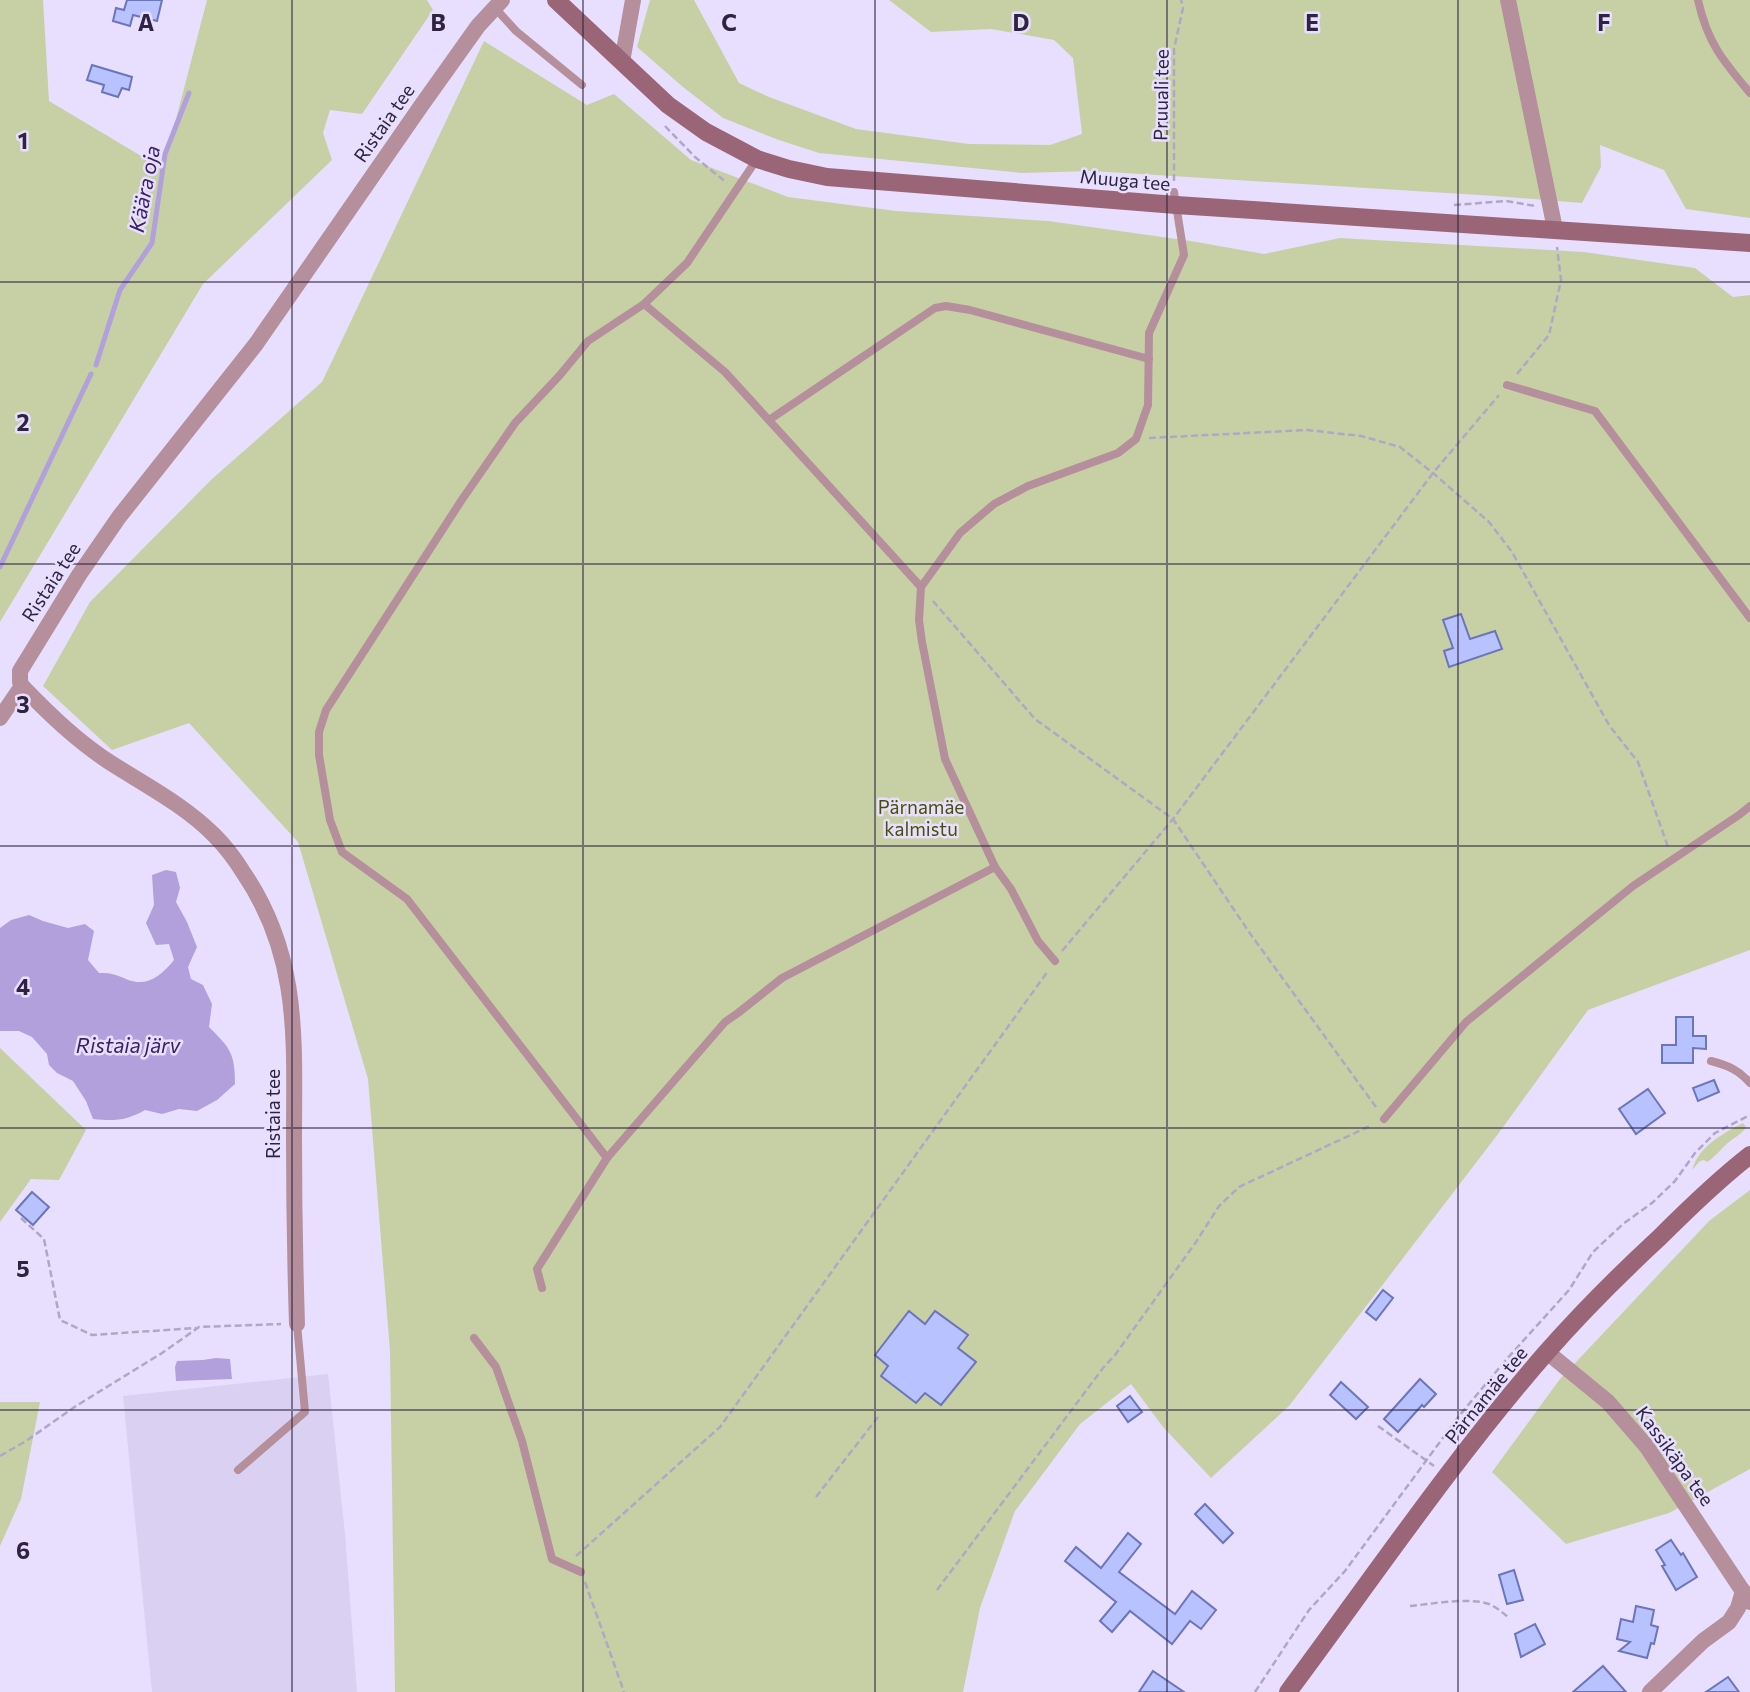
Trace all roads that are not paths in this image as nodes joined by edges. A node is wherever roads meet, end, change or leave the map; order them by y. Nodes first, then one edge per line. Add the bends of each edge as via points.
1 (556, 0) edge
2 (633, 0) edge
3 (1508, 0) edge
4 (1698, 0) edge
5 (499, 4) edge
6 (622, 62) junction
7 (582, 85) dead end
8 (1750, 93) edge
9 (757, 159) junction
10 (1175, 199) junction
11 (1555, 229) junction
12 (1750, 243) edge
13 (644, 304) junction
14 (1149, 359) junction
15 (1507, 384) road end
16 (769, 420) junction
17 (921, 587) junction
18 (1750, 618) edge
19 (22, 686) junction
20 (0, 718) edge
21 (1750, 806) edge
22 (995, 867) junction
23 (1055, 961) road end
24 (1711, 1061) dead end
25 (1750, 1083) edge
26 (1384, 1119) road end
27 (1750, 1154) edge
28 (607, 1158) junction
29 (542, 1288) dead end
30 (297, 1324) joint
31 (474, 1338) dead end
32 (1547, 1352) junction
33 (238, 1470) dead end
34 (581, 1572) road end
35 (1746, 1596) edge
36 (1289, 1692) edge
37 (1650, 1692) edge

1 - 6 main road, Muuga tee
2 - 6 street
3 - 11 street
4 - 8 lane via 1713,44
5 - 7 lane via 516,31
5 - 19 street, Ristaia tee via 478,26 256,344 119,517 20,671
6 - 9 main road, Muuga tee via 668,105
9 - 10 main road, Muuga tee via 827,177
9 - 13 lane via 687,263
10 - 11 main road, Muuga tee
10 - 14 lane via 1184,255 1149,332
11 - 12 main road, Muuga tee
13 - 16 lane via 725,372
13 - 28 lane via 588,341 515,423 326,710 319,732 330,820 342,852 407,900
14 - 16 lane via 946,306 935,308
14 - 17 lane via 1148,405 1136,439 1118,453 1028,486 994,504 960,533
15 - 18 lane via 1595,411
16 - 17 lane
17 - 22 lane via 922,642 945,759
19 - 20 street
19 - 30 street, Ristaia tee via 73,736 173,802 215,836 249,880 276,934 288,976 294,1024
21 - 26 lane via 1633,886 1466,1022
22 - 23 lane via 1038,941
22 - 28 lane via 782,978 724,1022
24 - 25 lane via 1729,1066
27 - 32 main road, Pärnamäe tee via 1613,1282
28 - 29 lane via 537,1269
30 - 33 lane via 305,1412
31 - 34 lane via 496,1367 505,1392 552,1559
32 - 35 street, Kassikäpa tee via 1608,1402 1647,1447
32 - 36 main road, Pärnamäe tee via 1448,1476
35 - 37 street via 1728,1622

